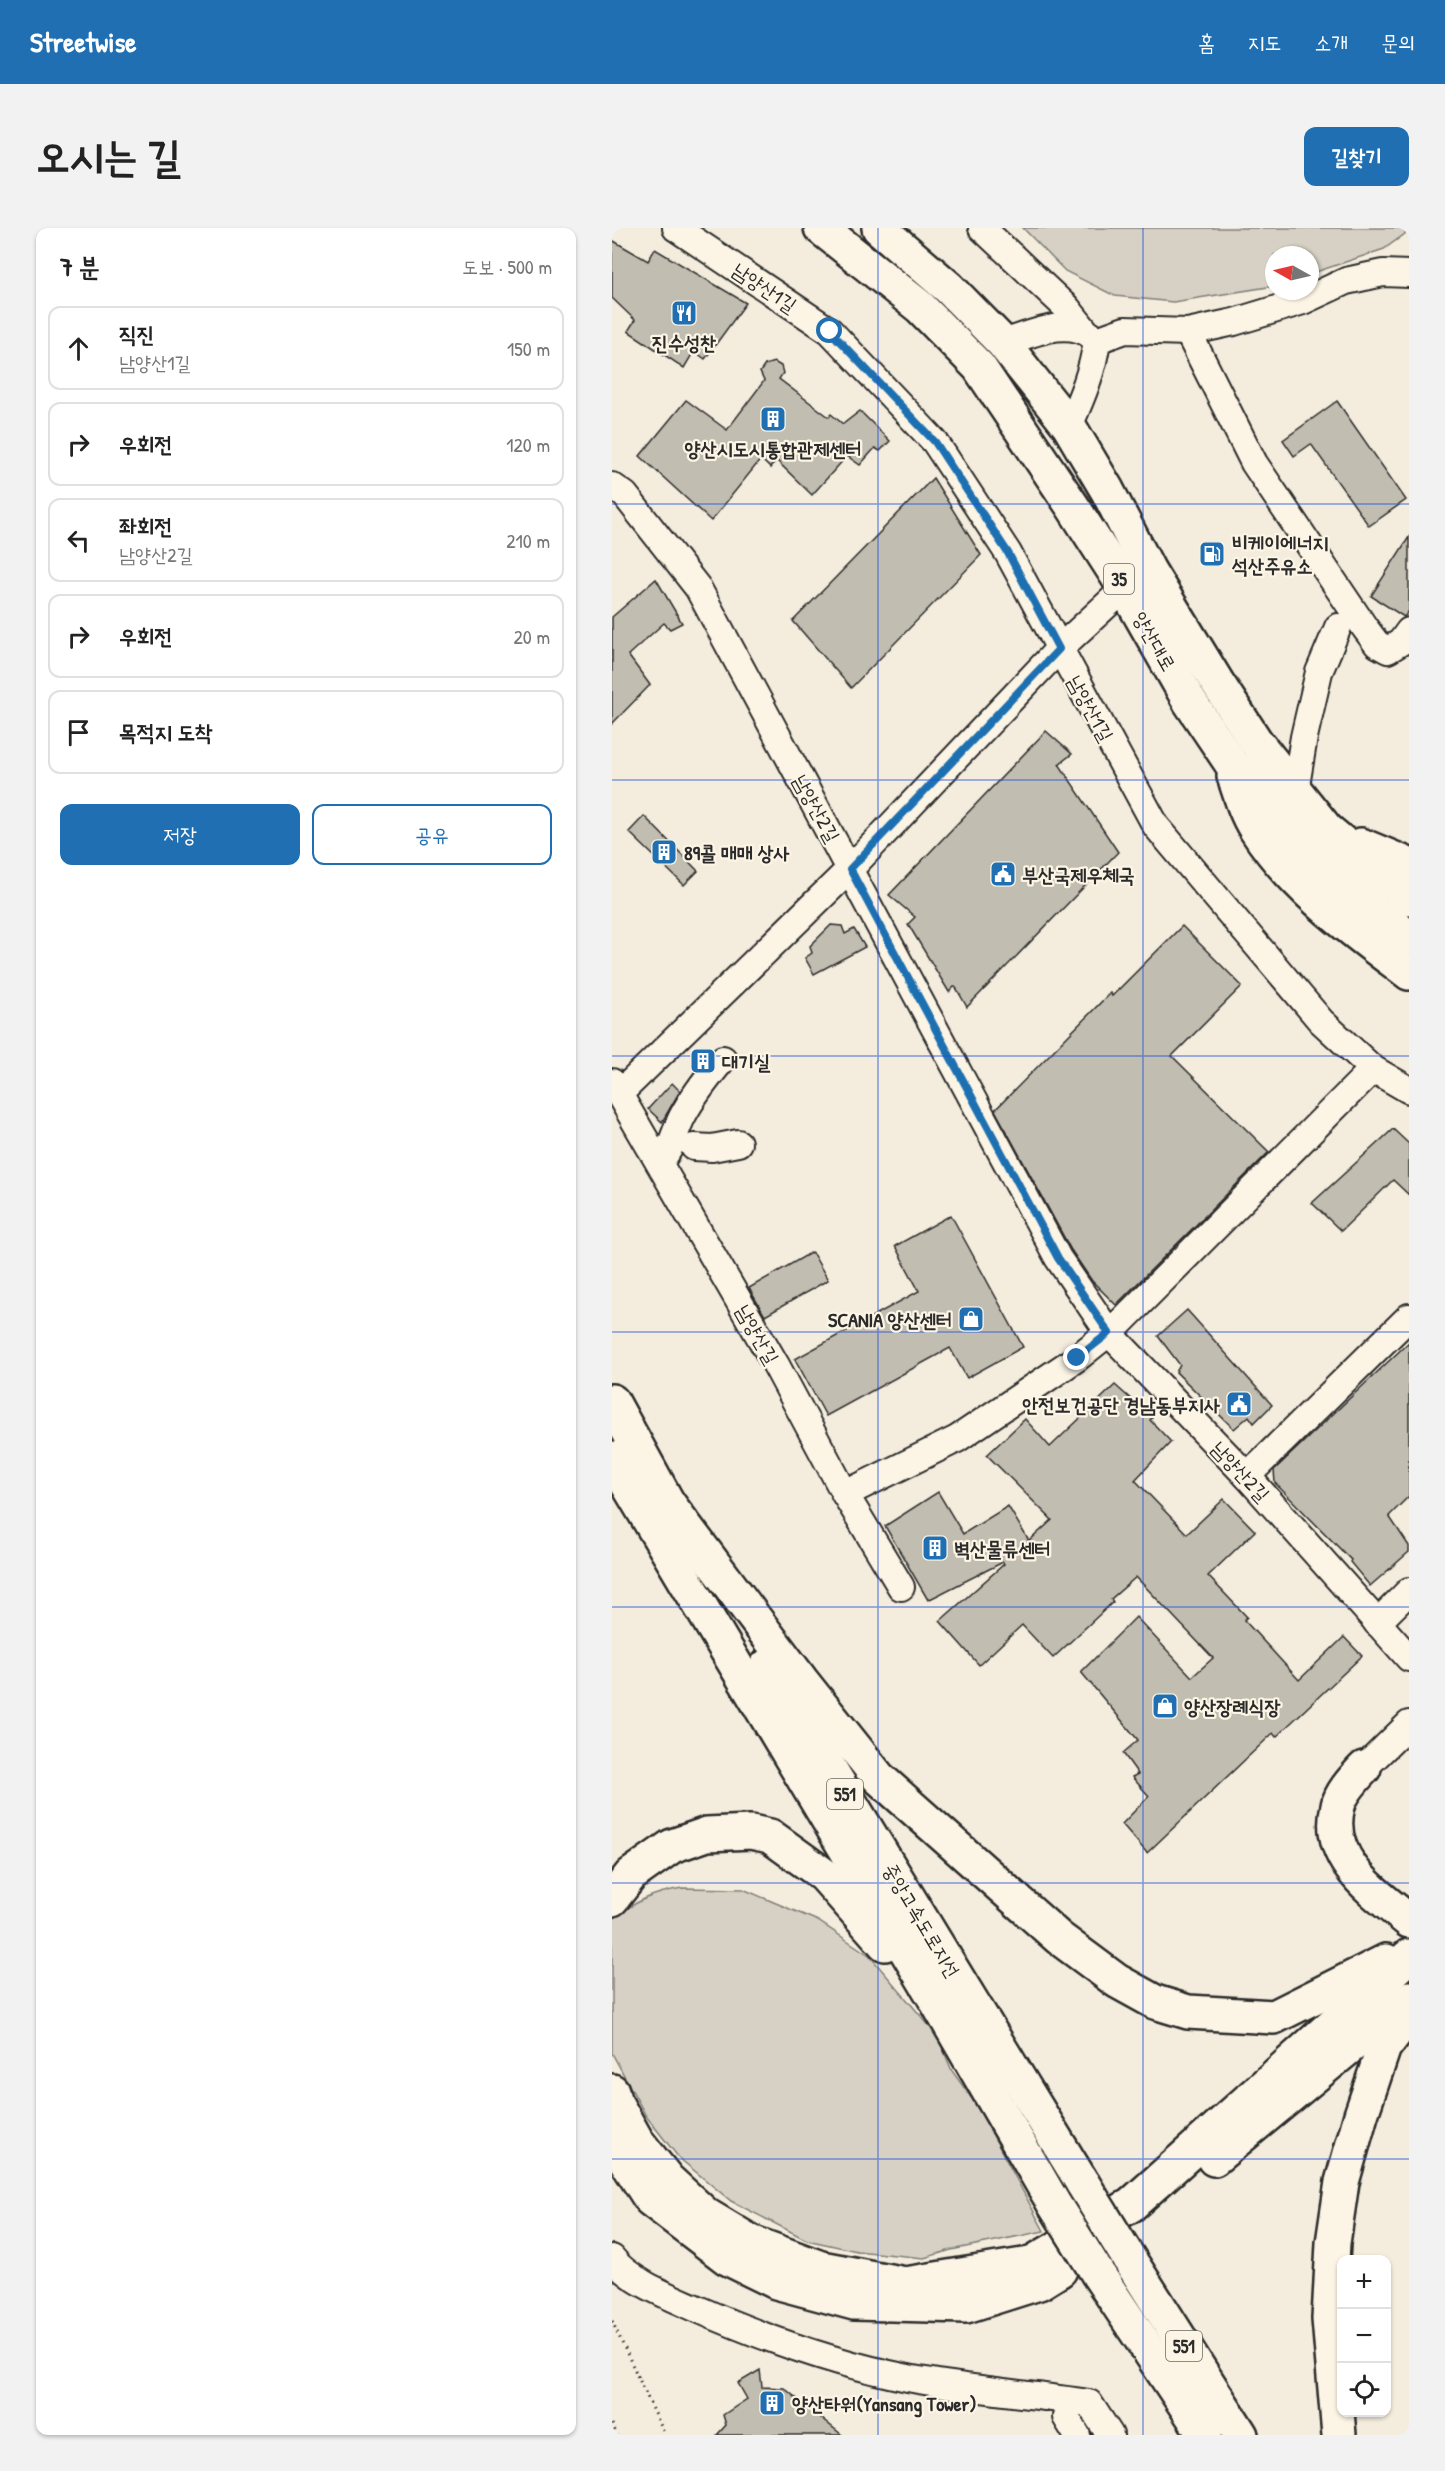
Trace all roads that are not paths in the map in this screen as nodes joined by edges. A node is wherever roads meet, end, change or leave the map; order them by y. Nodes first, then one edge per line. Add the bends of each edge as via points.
1 (676, 228) edge
2 (821, 228) edge
3 (982, 228) edge
4 (890, 231) edge
5 (1409, 274) edge
6 (1188, 332) junction
7 (1090, 334) junction
8 (1003, 343) junction
9 (1069, 426) junction
10 (612, 486) edge
11 (1125, 588) junction
12 (1338, 627) dead end
13 (1409, 631) edge
14 (1059, 649) junction
15 (1231, 763) junction
16 (1295, 792) junction
17 (1327, 830) junction
18 (1409, 865) edge
19 (850, 869) junction
20 (1409, 898) edge
21 (1409, 936) edge
22 (1409, 973) edge
23 (723, 1059) dead end
24 (1373, 1069) junction
25 (615, 1088) edge
26 (1409, 1090) edge
27 (738, 1143) dead end
28 (694, 1147) dead end
29 (658, 1162) junction
30 (1409, 1317) edge
31 (1109, 1333) junction
32 (612, 1401) edge
33 (612, 1458) edge
34 (1247, 1476) junction
35 (845, 1494) junction
36 (662, 1495) junction
37 (901, 1587) dead end
38 (1409, 1591) edge
39 (1377, 1623) junction
40 (1409, 1658) edge
41 (1409, 1724) edge
42 (1364, 1768) joint
43 (612, 1899) edge
44 (1409, 1921) edge
45 (1409, 1950) edge
46 (1409, 1956) edge
47 (934, 1997) junction
48 (1409, 1998) edge
49 (1409, 2015) edge
50 (612, 2091) edge
51 (612, 2139) edge
52 (612, 2258) edge
53 (1110, 2435) edge
54 (1204, 2435) edge
55 (1241, 2435) edge
56 (1339, 2435) edge

1 - 14 street, 남양산1길 via 830,331 935,442 1008,553
2 - 11 main road, 양산대로 / 35 via 920,307 979,367
3 - 7 street
4 - 8 main road, 양산대로 / 35
5 - 6 street via 1383,273 1346,281 1303,301
6 - 7 street via 1125,330
6 - 13 street via 1254,463 1365,628 1377,644 1388,650
7 - 8 street via 1055,327
7 - 9 street via 1094,360
8 - 9 main road, 양산대로 / 35
9 - 16 main road, 양산대로 / 35 via 1149,571 1218,684
10 - 19 street, 남양산2길 via 625,495 698,588
11 - 14 street
11 - 15 main road, 양산대로 / 35 via 1190,702
12 - 16 street via 1319,672
14 - 19 street
14 - 24 street, 남양산1길 via 1156,826 1321,1021
15 - 21 main road, 양산대로 / 35 via 1325,866 1376,913
15 - 22 main road via 1255,828 1280,860 1333,916
16 - 17 main road, 양산대로 / 35
17 - 18 main road
17 - 20 main road, 양산대로 / 35
19 - 25 street
19 - 31 street, 남양산2길 via 1058,1258
23 - 29 street via 697,1091 680,1120 668,1154
24 - 26 street, 남양산1길
24 - 31 street
25 - 29 street, 남양산길
27 - 28 street
29 - 35 street, 남양산길 via 776,1365
30 - 34 street
31 - 34 street, 남양산2길
31 - 35 street via 957,1438
32 - 36 main road, 중앙고속도로지선 / 551
33 - 47 main road, 중앙고속도로지선 / 551
34 - 39 street, 남양산2길
35 - 37 street, 남양산길
36 - 45 main road via 879,1778 1059,1938 1117,1981 1155,2002 1188,2012 1274,2017
36 - 55 main road, 중앙고속도로지선 / 551, bridge
38 - 39 street
39 - 40 street, 남양산2길
41 - 42 street
42 - 44 main road via 1338,1805 1338,1846 1363,1883
43 - 47 main road via 631,1875 672,1846 707,1834 752,1832 770,1836 824,1875
46 - 50 main road via 1131,2205 1030,2264 905,2284 821,2268 751,2242 706,2215 668,2180 638,2140
47 - 54 main road, 중앙고속도로지선 / 551, bridge via 1054,2204
48 - 51 main road via 1138,2221 1039,2283 966,2306 854,2303 776,2282 727,2258 651,2200
49 - 56 main road via 1384,2047 1342,2182 1333,2243 1329,2319
52 - 53 street via 660,2293 756,2335 830,2360 909,2378 1089,2403

